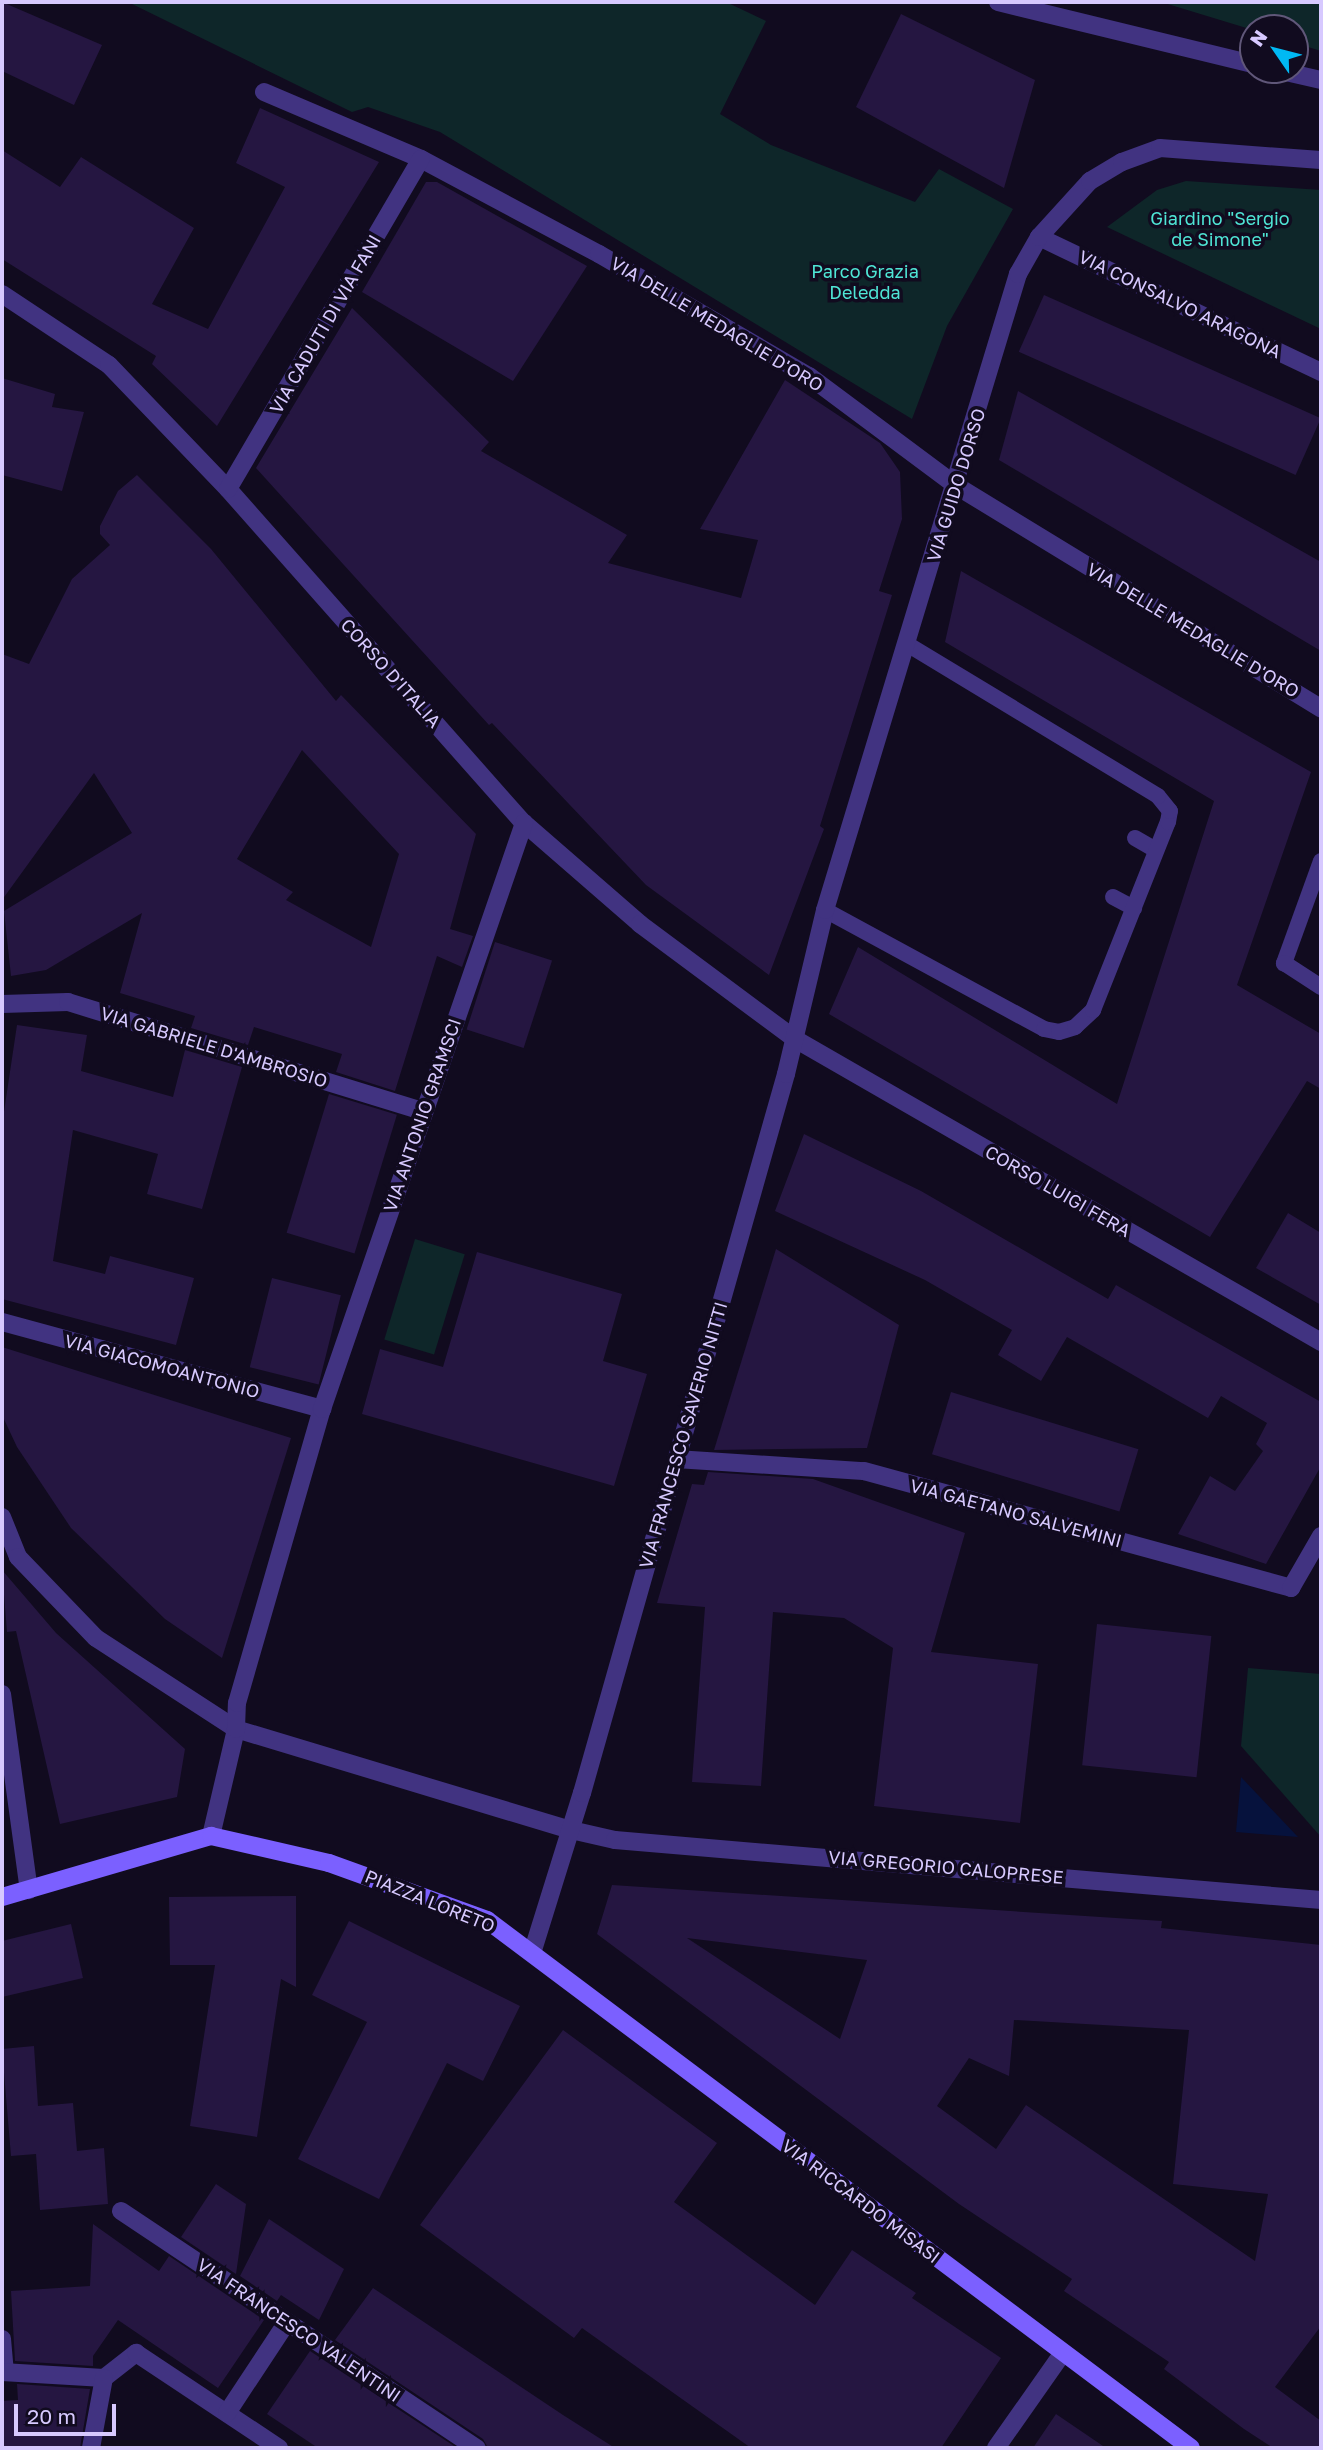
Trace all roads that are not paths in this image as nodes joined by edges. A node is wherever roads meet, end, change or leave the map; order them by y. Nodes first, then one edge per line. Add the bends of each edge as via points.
1 (998, 2) edge
2 (1239, 61) edge
3 (264, 92) dead end
4 (421, 159) junction
5 (1321, 160) edge
6 (1038, 237) junction
7 (2, 294) edge
8 (1321, 372) edge
9 (955, 485) junction
10 (228, 489) junction
11 (907, 644) junction
12 (1321, 708) edge
13 (524, 823) junction
14 (1135, 838) dead end
15 (1156, 850) junction
16 (1321, 861) edge
17 (1113, 897) dead end
18 (1134, 908) junction
19 (825, 910) junction
20 (1321, 986) edge
21 (2, 1004) edge
22 (795, 1039) junction
23 (423, 1111) junction
24 (2, 1322) edge
25 (1321, 1342) edge
26 (322, 1409) junction
27 (676, 1458) junction
28 (2, 1517) edge
29 (1321, 1536) edge
30 (10, 1558) edge
31 (2, 1694) edge
32 (236, 1729) junction
33 (571, 1830) junction
34 (211, 1836) junction
35 (29, 1890) junction
36 (2, 1897) edge
37 (1321, 1900) edge
38 (533, 1950) junction
39 (121, 2211) dead end
40 (287, 2322) junction
41 (2, 2339) edge
42 (1062, 2354) junction
43 (3, 2372) edge
44 (104, 2378) junction
45 (227, 2413) junction
46 (92, 2448) edge
47 (279, 2448) edge
48 (477, 2448) edge
49 (996, 2448) edge
50 (1191, 2448) edge

1 - 2 street
3 - 4 street, VIA DELLE MEDAGLIE D'ORO
4 - 9 street, VIA DELLE MEDAGLIE D'ORO via 599,254 809,376
4 - 10 street, VIA CADUTI DI VIA FANI
5 - 6 street, VIA GUIDO DORSO via 1160,148 1090,181
6 - 8 street, VIA CONSALVO ARAGONA
6 - 9 street, VIA GUIDO DORSO via 1018,274
7 - 10 street, CORSO D'ITALIA via 109,365
9 - 11 street, VIA GUIDO DORSO
9 - 12 street, VIA DELLE MEDAGLIE D'ORO
10 - 13 street, CORSO D'ITALIA
11 - 15 lane via 1158,796 1170,811
11 - 19 street, VIA GUIDO DORSO
13 - 22 street, CORSO D'ITALIA via 640,924
13 - 23 street, VIA ANTONIO GRAMSCI
14 - 15 lane
15 - 18 lane
16 - 20 lane via 1284,963
17 - 18 lane
18 - 19 lane via 1093,1010 1075,1027 1059,1032 1044,1029
19 - 22 street, VIA GUIDO DORSO
21 - 23 street, VIA GABRIELE D'AMBROSIO via 68,1002
22 - 25 street, CORSO LUIGI FERA
22 - 27 street, VIA FRANCESCO SAVERIO NITTI
23 - 26 street, VIA ANTONIO GRAMSCI
24 - 26 street, VIA GIACOMOANTONIO
26 - 32 street via 237,1703
27 - 29 street, VIA GAETANO SALVEMINI via 864,1471 1291,1588
27 - 33 street, VIA FRANCESCO SAVERIO NITTI
28 - 30 street
30 - 32 street via 96,1638
31 - 35 street
32 - 33 street
32 - 34 street
33 - 37 street, VIA GREGORIO CALOPRESE via 615,1840
33 - 38 street
34 - 35 street
34 - 38 street, PIAZZA LORETO via 364,1873 487,1920
35 - 36 street
38 - 42 street, VIA RICCARDO MISASI
39 - 40 street, VIA FRANCESCO VALENTINI
40 - 45 street
40 - 48 street, VIA FRANCESCO VALENTINI
41 - 43 street
42 - 49 street
42 - 50 street, VIA RICCARDO MISASI
43 - 44 street
44 - 45 street via 136,2353
44 - 46 street
45 - 47 street

